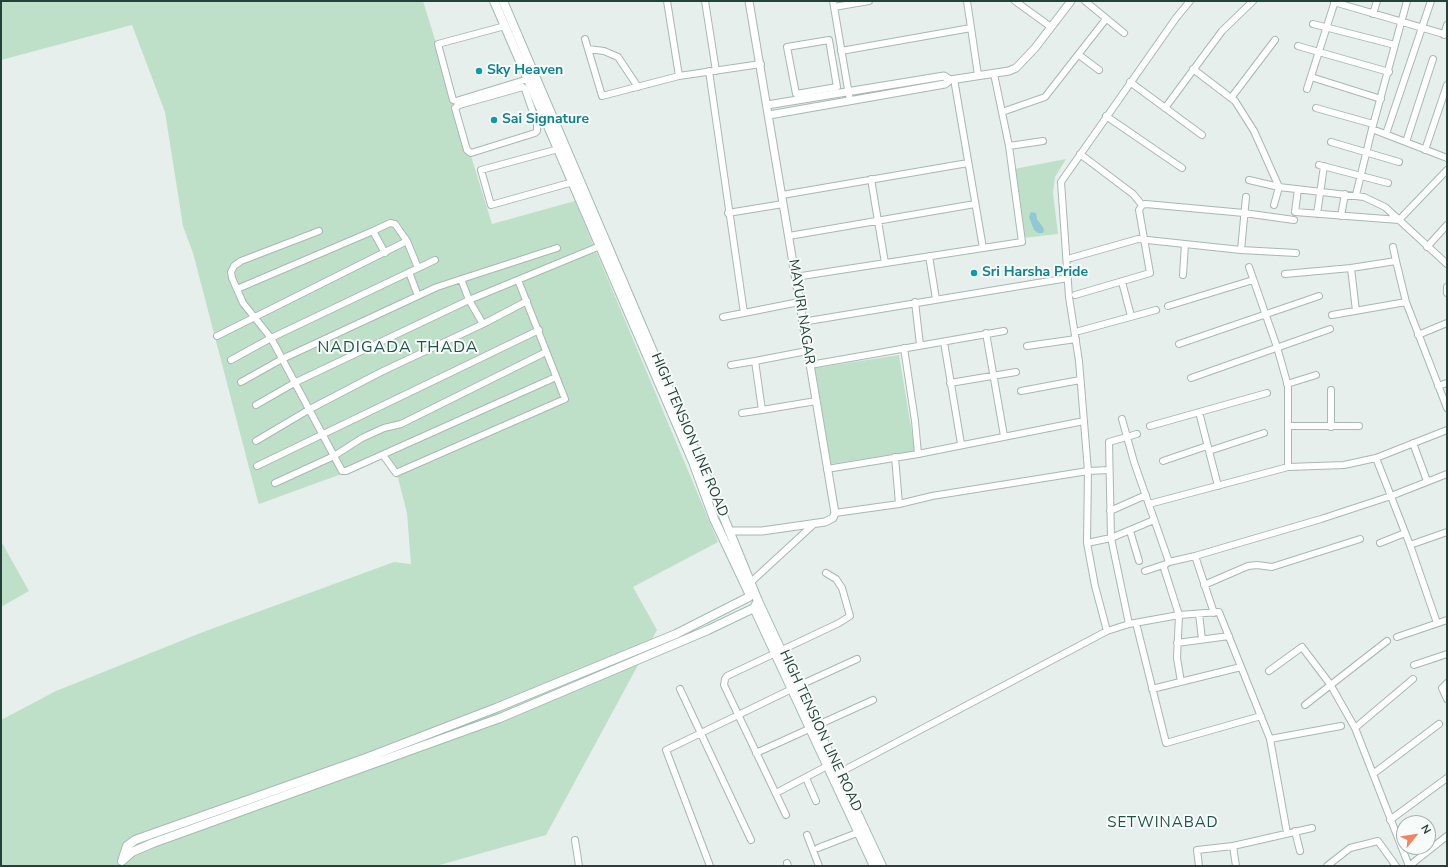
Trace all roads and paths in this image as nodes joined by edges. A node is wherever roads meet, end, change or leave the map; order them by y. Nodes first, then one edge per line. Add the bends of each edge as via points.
1 (494, 1) edge
2 (503, 1) edge
3 (667, 1) edge
4 (705, 1) edge
5 (749, 1) edge
6 (869, 1) edge
7 (967, 1) edge
8 (1015, 1) edge
9 (1071, 1) edge
10 (1085, 1) edge
11 (1190, 1) edge
12 (1253, 1) edge
13 (1377, 1) edge
14 (1407, 1) edge
15 (1431, 1) edge
16 (1335, 2) edge
17 (833, 4) edge
18 (1374, 14) junction
19 (1106, 19) junction
20 (1402, 23) junction
21 (1313, 24) dead end
22 (1447, 25) edge
23 (505, 26) junction
24 (1051, 27) junction
25 (971, 28) junction
26 (1326, 28) junction
27 (1423, 29) junction
28 (1124, 33) dead end
29 (1446, 35) edge
30 (585, 39) dead end
31 (1275, 40) dead end
32 (1395, 45) junction
33 (1298, 46) dead end
34 (588, 49) junction
35 (841, 51) junction
36 (1319, 52) junction
37 (1079, 55) junction
38 (1433, 59) dead end
39 (761, 64) junction
40 (1193, 69) junction
41 (1099, 70) dead end
42 (709, 71) junction
43 (716, 71) junction
44 (1389, 72) junction
45 (994, 74) junction
46 (978, 75) junction
47 (678, 76) junction
48 (1311, 77) junction
49 (528, 79) junction
50 (952, 80) junction
51 (1130, 82) junction
52 (1447, 85) edge
53 (638, 87) junction
54 (1307, 89) dead end
55 (530, 91) junction
56 (849, 92) junction
57 (820, 94) junction
58 (1231, 98) junction
59 (1381, 99) junction
60 (850, 100) junction
61 (767, 105) junction
62 (822, 105) junction
63 (1165, 108) junction
64 (1316, 108) dead end
65 (1002, 112) junction
66 (769, 115) junction
67 (1106, 116) junction
68 (545, 118) junction
69 (537, 124) junction
70 (1373, 127) junction
71 (1386, 134) junction
72 (1202, 135) dead end
73 (1043, 141) dead end
74 (1331, 142) dead end
75 (1406, 142) junction
76 (1009, 146) junction
77 (562, 148) junction
78 (1425, 150) junction
79 (1367, 153) junction
80 (1080, 154) junction
81 (1447, 156) edge
82 (1399, 162) dead end
83 (968, 163) junction
84 (1182, 168) dead end
85 (1447, 170) edge
86 (1361, 175) junction
87 (870, 179) junction
88 (1249, 180) dead end
89 (573, 182) junction
90 (1388, 183) dead end
91 (1279, 187) junction
92 (1298, 189) junction
93 (1320, 192) junction
94 (782, 194) junction
95 (1345, 194) junction
96 (1356, 195) junction
97 (1246, 197) dead end
98 (783, 204) junction
99 (975, 204) junction
100 (1142, 205) junction
101 (1274, 205) dead end
102 (728, 213) junction
103 (1244, 213) junction
104 (1318, 214) junction
105 (1341, 216) junction
106 (1294, 220) dead end
107 (1399, 220) junction
108 (878, 221) junction
109 (1447, 225) edge
110 (373, 231) junction
111 (319, 232) dead end
112 (789, 236) junction
113 (1144, 239) junction
114 (407, 241) junction
115 (1185, 244) junction
116 (600, 246) junction
117 (1393, 246) dead end
118 (1427, 247) junction
119 (557, 248) dead end
120 (983, 248) junction
121 (1241, 250) junction
122 (385, 253) junction
123 (1296, 253) dead end
124 (929, 256) junction
125 (1071, 258) dead end
126 (435, 260) dead end
127 (1396, 261) junction
128 (885, 263) junction
129 (1447, 264) edge
130 (1249, 267) dead end
131 (418, 268) junction
132 (1351, 268) junction
133 (410, 272) junction
134 (1285, 274) dead end
135 (1182, 275) dead end
136 (795, 277) junction
137 (1068, 278) junction
138 (461, 279) junction
139 (518, 280) junction
140 (1254, 280) junction
141 (1122, 282) junction
142 (1447, 287) edge
143 (237, 289) junction
144 (1447, 293) edge
145 (1074, 295) dead end
146 (418, 296) junction
147 (1319, 296) dead end
148 (936, 299) junction
149 (470, 300) junction
150 (527, 301) junction
151 (799, 302) junction
152 (915, 302) junction
153 (1406, 302) junction
154 (1168, 306) dead end
155 (1156, 310) dead end
156 (1356, 311) junction
157 (744, 313) junction
158 (1266, 313) junction
159 (1332, 315) dead end
160 (1132, 316) junction
161 (255, 317) junction
162 (723, 317) dead end
163 (802, 322) junction
164 (1447, 323) edge
165 (483, 324) junction
166 (1330, 329) dead end
167 (539, 330) junction
168 (1004, 331) dead end
169 (1079, 331) dead end
170 (986, 333) junction
171 (1418, 334) junction
172 (217, 336) dead end
173 (271, 338) junction
174 (1076, 339) junction
175 (944, 342) junction
176 (1178, 344) dead end
177 (920, 345) junction
178 (1027, 346) dead end
179 (1277, 347) junction
180 (904, 348) junction
181 (807, 351) junction
182 (546, 352) junction
183 (282, 359) junction
184 (231, 360) dead end
185 (755, 361) junction
186 (731, 365) dead end
187 (810, 365) junction
188 (1016, 372) dead end
189 (992, 376) junction
190 (1316, 376) dead end
191 (556, 377) junction
192 (1191, 378) dead end
193 (1080, 380) junction
194 (662, 381) junction
195 (241, 382) dead end
196 (296, 382) junction
197 (950, 383) junction
198 (1447, 383) edge
199 (1287, 384) junction
200 (1438, 386) junction
201 (1330, 390) dead end
202 (1021, 391) dead end
203 (1267, 393) dead end
204 (816, 401) junction
205 (256, 405) dead end
206 (1447, 408) edge
207 (310, 409) junction
208 (762, 410) junction
209 (1199, 412) junction
210 (742, 413) dead end
211 (1122, 419) dead end
212 (1084, 421) junction
213 (1150, 426) dead end
214 (1288, 426) junction
215 (1359, 426) dead end
216 (1331, 427) junction
217 (1447, 430) edge
218 (1264, 433) dead end
219 (323, 434) junction
220 (1137, 434) dead end
221 (1004, 436) junction
222 (1126, 437) junction
223 (256, 441) dead end
224 (1413, 443) junction
225 (961, 444) junction
226 (1208, 448) junction
227 (918, 454) junction
228 (383, 455) junction
229 (334, 456) junction
230 (895, 457) junction
231 (1376, 458) junction
232 (1163, 461) dead end
233 (257, 466) dead end
234 (1288, 467) junction
235 (827, 468) junction
236 (1109, 470) junction
237 (1088, 471) junction
238 (1447, 474) edge
239 (1427, 481) junction
240 (275, 483) dead end
241 (1218, 486) junction
242 (1146, 495) junction
243 (1391, 496) junction
244 (899, 504) junction
245 (1149, 504) junction
246 (1110, 511) junction
247 (835, 513) junction
248 (1154, 520) junction
249 (815, 523) junction
250 (1130, 530) junction
251 (729, 531) junction
252 (1447, 532) edge
253 (1406, 533) junction
254 (1111, 538) junction
255 (1360, 540) dead end
256 (1087, 543) junction
257 (1380, 543) dead end
258 (1410, 545) junction
259 (1195, 556) junction
260 (1139, 561) dead end
261 (1169, 562) junction
262 (1163, 565) junction
263 (1145, 571) dead end
264 (826, 573) dead end
265 (751, 582) junction
266 (1204, 584) junction
267 (756, 605) junction
268 (1214, 613) junction
269 (1179, 614) junction
270 (1199, 614) junction
271 (1447, 620) edge
272 (1133, 624) junction
273 (1437, 624) junction
274 (1107, 631) junction
275 (1229, 636) junction
276 (1397, 637) dead end
277 (1202, 640) junction
278 (1388, 641) dead end
279 (1177, 643) junction
280 (778, 651) junction
281 (1447, 654) edge
282 (858, 660) dead end
283 (1414, 665) dead end
284 (1241, 667) junction
285 (1269, 670) dead end
286 (1413, 679) dead end
287 (1181, 682) junction
288 (1447, 683) edge
289 (1330, 684) junction
290 (795, 687) junction
291 (680, 689) dead end
292 (1152, 689) junction
293 (1447, 699) edge
294 (873, 700) dead end
295 (1305, 705) dead end
296 (496, 708) junction
297 (738, 716) junction
298 (1261, 716) junction
299 (500, 718) junction
300 (1439, 724) dead end
301 (1341, 726) dead end
302 (813, 727) junction
303 (1355, 728) junction
304 (701, 732) junction
305 (1270, 739) junction
306 (756, 754) junction
307 (830, 765) junction
308 (835, 774) junction
309 (1374, 774) junction
310 (806, 778) junction
311 (1447, 778) edge
312 (776, 793) junction
313 (816, 801) dead end
314 (786, 815) dead end
315 (1390, 820) junction
316 (1312, 828) dead end
317 (1295, 831) junction
318 (862, 832) junction
319 (1287, 832) junction
320 (806, 835) dead end
321 (1447, 836) edge
322 (575, 840) dead end
323 (751, 840) dead end
324 (1233, 846) junction
325 (818, 848) dead end
326 (1300, 851) dead end
327 (120, 864) edge
328 (579, 866) edge
329 (710, 866) edge
330 (819, 866) edge
331 (874, 866) edge
332 (882, 866) edge
333 (1199, 866) edge
334 (1236, 866) edge
335 (1327, 866) edge
336 (1396, 866) edge

1 - 23 main road, HIGH TENSION LINE ROAD
2 - 77 main road, HIGH TENSION LINE ROAD
3 - 47 street
4 - 43 street
5 - 39 street, MAYURI NAGAR
6 - 17 street
7 - 25 street
8 - 24 street
9 - 24 street
10 - 19 street
11 - 51 street
12 - 40 street via 1222,31
13 - 18 street
14 - 20 street
15 - 27 street
16 - 18 street
16 - 26 street
17 - 35 street
18 - 20 street
19 - 28 street
19 - 37 street
20 - 27 street
20 - 32 street
21 - 26 street
22 - 29 street
23 - 49 main road, HIGH TENSION LINE ROAD
23 - 49 street via 438,44 453,100
24 - 45 street via 1016,68
25 - 35 street
25 - 46 street
26 - 32 street
26 - 36 street
27 - 29 street
27 - 71 street
30 - 34 street
31 - 58 street
32 - 44 street
33 - 36 street
34 - 53 street via 604,51 618,57
34 - 53 street via 602,96
35 - 56 street
36 - 44 street
36 - 48 street
37 - 41 street
37 - 65 street via 1044,97
38 - 75 street
39 - 43 street
39 - 61 street, MAYURI NAGAR
40 - 58 street
40 - 63 street
42 - 43 street
42 - 47 street
42 - 102 street
44 - 59 street
45 - 46 street
45 - 65 street
46 - 50 street
47 - 53 street
48 - 54 street
48 - 59 street
49 - 55 main road, HIGH TENSION LINE ROAD
50 - 56 street via 944,76
50 - 60 street via 945,84
50 - 83 street
51 - 63 street
51 - 67 street
52 - 78 street
55 - 68 main road, HIGH TENSION LINE ROAD
55 - 69 street
55 - 69 street via 522,87 457,106 456,111 467,150 472,153 535,134 538,131
56 - 57 street
56 - 60 street
57 - 57 street via 796,93 788,47 829,40 837,87
57 - 61 street
57 - 62 street
58 - 91 street via 1254,131
59 - 70 street
60 - 62 street
61 - 66 street, MAYURI NAGAR
62 - 66 street
63 - 72 street
64 - 70 street
65 - 76 street
66 - 94 street, MAYURI NAGAR
67 - 80 street
67 - 84 street
68 - 69 street
68 - 77 main road, HIGH TENSION LINE ROAD
70 - 71 street
70 - 79 street
71 - 75 street
73 - 76 street
74 - 79 street
75 - 78 street
76 - 120 street via 1022,242
77 - 89 main road, HIGH TENSION LINE ROAD
77 - 89 street via 481,170 491,205
77 - 194 main road, HIGH TENSION LINE ROAD
78 - 81 street
79 - 82 street
79 - 86 street
80 - 100 street via 1133,194
80 - 137 street via 1061,182
83 - 87 street
83 - 99 street
85 - 107 street
86 - 90 street
86 - 93 street via 1322,165
86 - 96 street
87 - 94 street
87 - 108 street
88 - 91 street
89 - 116 main road, HIGH TENSION LINE ROAD
91 - 92 street
91 - 101 street
92 - 93 street
92 - 104 street via 1295,212
93 - 95 street
93 - 104 street
94 - 98 street, MAYURI NAGAR
95 - 96 street
95 - 105 street
96 - 107 street via 1385,207
97 - 103 street
98 - 102 street
98 - 112 street, MAYURI NAGAR
99 - 108 street
99 - 120 street
100 - 103 street
100 - 113 street via 1139,210
102 - 157 street
103 - 106 street
103 - 121 street
104 - 105 street
105 - 107 street
107 - 118 street
108 - 112 street
108 - 128 street
109 - 118 street
110 - 114 street via 390,223 395,224
110 - 122 street
110 - 143 street
111 - 143 street via 234,266 231,272
112 - 136 street, MAYURI NAGAR
113 - 115 street
113 - 125 street via 1131,240
113 - 141 street via 1150,273
114 - 122 street
114 - 131 street
115 - 121 street
115 - 135 street
116 - 139 street
116 - 194 main road, HIGH TENSION LINE ROAD
117 - 127 street
118 - 129 street
119 - 138 street
120 - 124 street
121 - 123 street
122 - 161 street
124 - 128 street
124 - 148 street
126 - 131 street
127 - 132 street
127 - 153 street
128 - 136 street
130 - 140 street
131 - 133 street
132 - 134 street
132 - 156 street
133 - 146 street
133 - 173 street
136 - 151 street, MAYURI NAGAR
137 - 148 street
137 - 174 street
138 - 146 street
138 - 149 street
139 - 149 street
139 - 150 street
140 - 154 street
140 - 158 street
141 - 145 street
141 - 160 street
142 - 144 street
143 - 161 street via 243,303
146 - 183 street
147 - 158 street
148 - 152 street
149 - 165 street
149 - 196 street
150 - 165 street
150 - 167 street
151 - 157 street
151 - 163 street, MAYURI NAGAR
152 - 163 street
152 - 177 street
153 - 156 street
153 - 171 street
155 - 160 street
156 - 159 street
157 - 162 street
158 - 176 street
158 - 179 street
160 - 169 street
161 - 172 street
161 - 173 street
163 - 181 street, MAYURI NAGAR
164 - 171 street
165 - 207 street
166 - 179 street
167 - 182 street
167 - 219 street
168 - 170 street
170 - 175 street
170 - 189 street
171 - 200 street
173 - 183 street
173 - 184 street
174 - 178 street
174 - 193 street
175 - 177 street
175 - 197 street
177 - 180 street
179 - 192 street
179 - 199 street
180 - 187 street
180 - 227 street
181 - 185 street
181 - 187 street, MAYURI NAGAR
182 - 191 street
182 - 229 street via 401,424 362,438
183 - 195 street
183 - 196 street
185 - 186 street
185 - 208 street
187 - 204 street, MAYURI NAGAR
188 - 189 street
189 - 197 street
189 - 221 street
190 - 199 street
191 - 228 street
191 - 228 street via 565,399 396,473
193 - 202 street
193 - 212 street
194 - 251 main road, HIGH TENSION LINE ROAD
194 - 296 main road, HIGH TENSION LINE ROAD via 720,535 749,593 747,599 676,634
196 - 205 street
196 - 207 street
197 - 225 street
198 - 200 street
199 - 214 street
200 - 206 street
201 - 216 street
203 - 209 street
204 - 208 street
204 - 235 street, MAYURI NAGAR
207 - 219 street
207 - 223 street
208 - 210 street
209 - 213 street
209 - 226 street
211 - 222 street
212 - 221 street
212 - 237 street
214 - 216 street
214 - 234 street
215 - 216 street
217 - 224 street
218 - 226 street
219 - 229 street
219 - 233 street
220 - 222 street
221 - 225 street
222 - 236 street via 1109,442
222 - 242 street
224 - 231 street
224 - 239 street
225 - 227 street
226 - 232 street
226 - 241 street
227 - 230 street
228 - 229 street via 344,472
229 - 240 street
230 - 235 street
230 - 244 street
231 - 234 street via 1344,465
231 - 243 street
234 - 241 street
235 - 247 street, MAYURI NAGAR
236 - 237 street
236 - 246 street
237 - 244 street via 932,496
237 - 256 street
238 - 239 street
239 - 243 street
241 - 245 street
242 - 245 street
242 - 246 street
243 - 253 street
243 - 259 street
244 - 247 street
245 - 248 street
246 - 254 street
247 - 249 street via 829,521
248 - 250 street
248 - 261 street
249 - 251 street via 762,531
249 - 265 street
250 - 254 street
250 - 260 street
251 - 265 main road, HIGH TENSION LINE ROAD
252 - 258 street
253 - 257 street
253 - 258 street
254 - 256 street
254 - 272 street
255 - 266 street via 1272,567 1248,566
256 - 274 street
258 - 273 street
259 - 261 street
259 - 266 street
261 - 262 street
262 - 263 street
262 - 269 street
264 - 280 street via 836,579 842,588 850,616
265 - 267 main road, HIGH TENSION LINE ROAD
266 - 268 street
267 - 280 main road, HIGH TENSION LINE ROAD
267 - 299 main road via 664,650
268 - 270 street
268 - 275 street via 1219,612
269 - 270 street
269 - 272 street
269 - 279 street
270 - 277 street
271 - 273 street
272 - 274 street
272 - 292 street
273 - 276 street
274 - 308 street
275 - 277 street
275 - 284 street
277 - 279 street
278 - 289 street
279 - 287 street
280 - 290 main road, HIGH TENSION LINE ROAD
280 - 297 street via 724,679 724,685
281 - 283 street
282 - 290 street
284 - 287 street
284 - 298 street
285 - 289 street via 1302,647
286 - 303 street
287 - 292 street
288 - 293 street via 1442,688
289 - 295 street
289 - 303 street
290 - 297 street
290 - 302 main road, HIGH TENSION LINE ROAD
291 - 304 street
292 - 298 street via 1166,743
294 - 302 street
296 - 299 main road
296 - 327 main road, HIGH TENSION LINE ROAD via 366,758 135,840 127,846
297 - 304 street
297 - 306 street
298 - 305 street
299 - 327 main road via 132,852
300 - 309 street
301 - 305 street
302 - 306 street
302 - 307 main road, HIGH TENSION LINE ROAD
303 - 309 street
304 - 323 street
304 - 329 street via 666,750
305 - 319 street
306 - 312 street
307 - 308 main road, HIGH TENSION LINE ROAD
307 - 310 street
308 - 318 main road, HIGH TENSION LINE ROAD
309 - 315 street
310 - 312 street
310 - 313 street
311 - 315 street
312 - 314 street
315 - 321 street via 1409,866
316 - 317 street
317 - 319 street
317 - 326 street
318 - 325 street
318 - 331 main road
318 - 332 main road, HIGH TENSION LINE ROAD
319 - 324 street
320 - 330 street
322 - 328 street
324 - 333 street via 1197,850
324 - 334 street
335 - 336 street via 1350,848 1378,841

